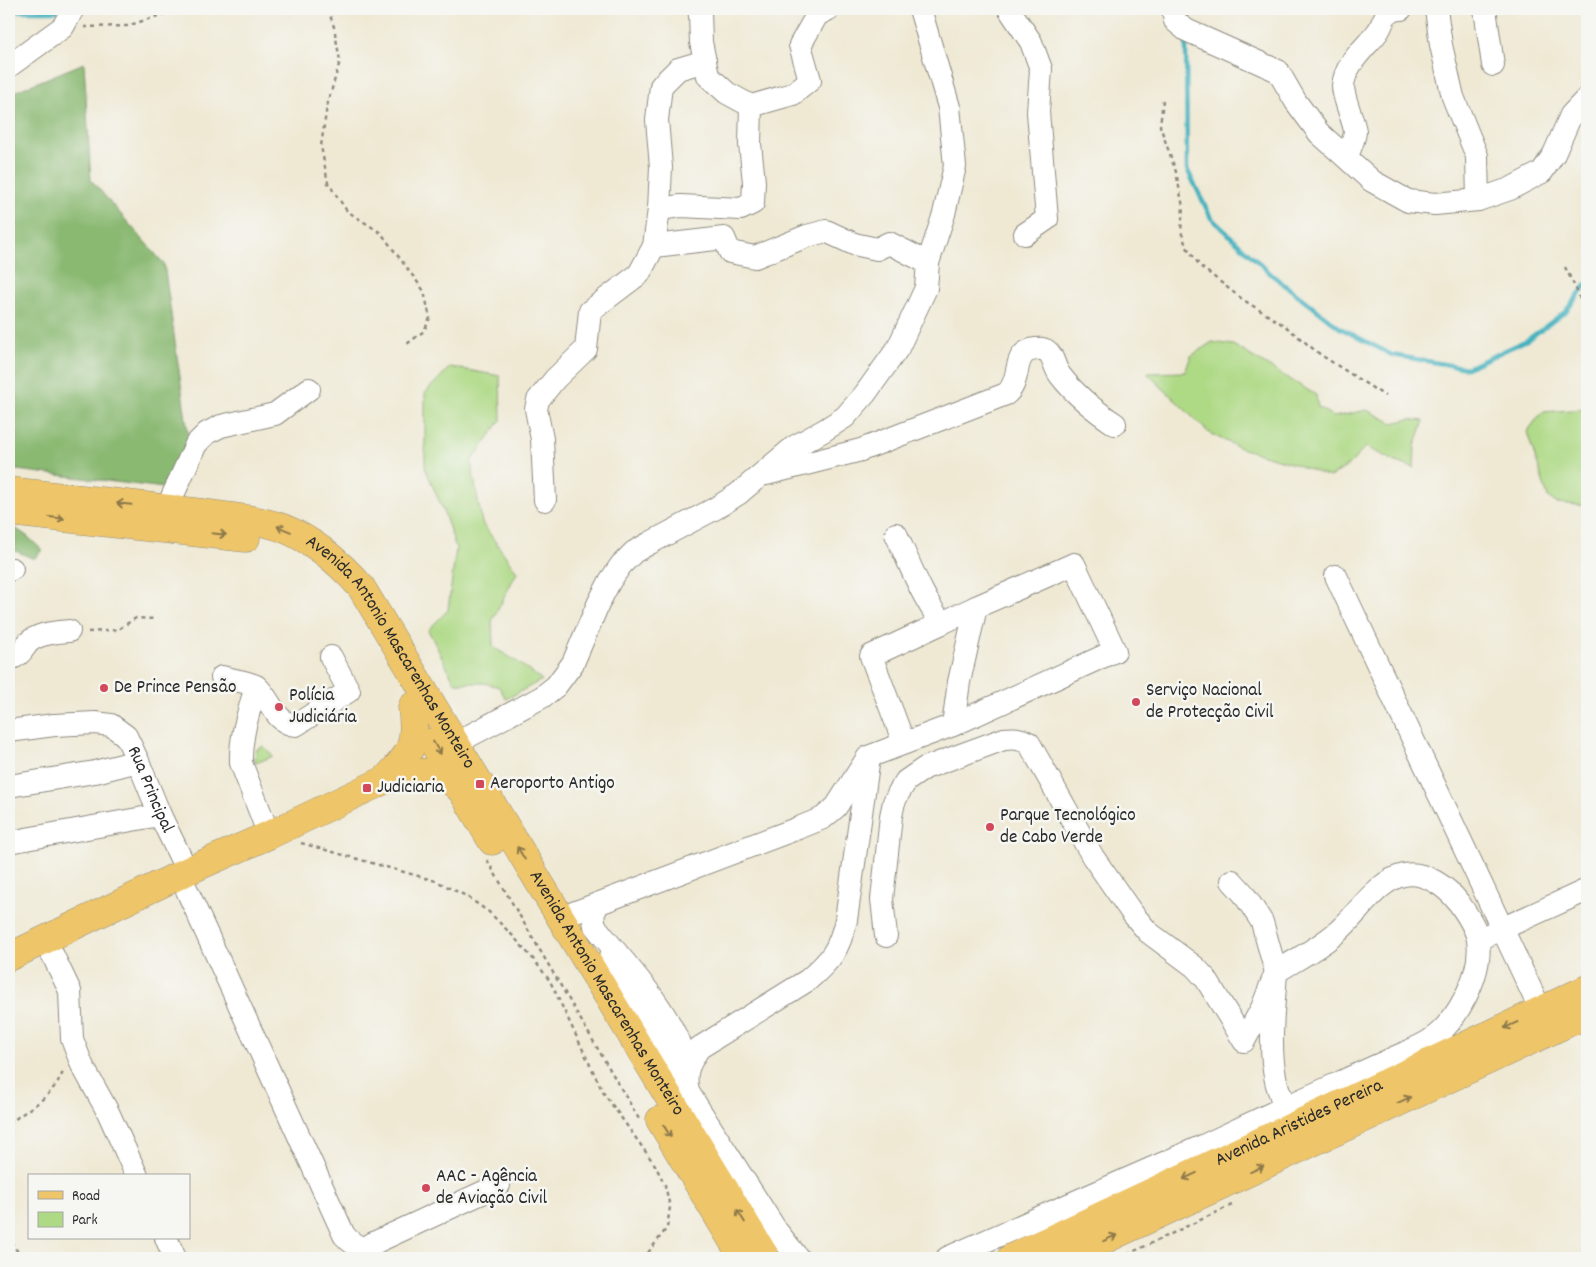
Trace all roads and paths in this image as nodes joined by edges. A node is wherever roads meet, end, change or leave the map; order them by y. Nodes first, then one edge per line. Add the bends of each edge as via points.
1 (179, 9) edge
2 (328, 9) edge
3 (698, 9) edge
4 (829, 9) edge
5 (920, 9) edge
6 (1009, 9) edge
7 (1173, 9) edge
8 (1401, 9) edge
9 (1436, 9) edge
10 (1485, 9) edge
11 (68, 18) edge
12 (704, 61) junction
13 (1493, 65) dead end
14 (9, 66) edge
15 (1587, 98) edge
16 (1163, 100) dead end
17 (752, 106) junction
18 (1346, 157) junction
19 (1478, 200) junction
20 (659, 209) junction
21 (1025, 234) dead end
22 (654, 246) junction
23 (928, 263) junction
24 (1565, 267) dead end
25 (1587, 331) edge
26 (407, 344) dead end
27 (309, 389) dead end
28 (1385, 396) dead end
29 (1114, 424) dead end
30 (760, 475) junction
31 (9, 491) edge
32 (545, 500) dead end
33 (167, 508) junction
34 (9, 512) edge
35 (896, 534) dead end
36 (1336, 576) dead end
37 (976, 608) junction
38 (155, 619) dead end
39 (942, 622) junction
40 (69, 631) joint
41 (331, 657) dead end
42 (9, 659) edge
43 (222, 677) dead end
44 (256, 686) junction
45 (412, 708) junction
46 (953, 725) junction
47 (9, 731) edge
48 (456, 743) junction
49 (904, 743) junction
50 (868, 757) junction
51 (138, 761) junction
52 (385, 780) junction
53 (9, 786) edge
54 (461, 789) junction
55 (160, 815) junction
56 (269, 835) junction
57 (9, 842) edge
58 (482, 852) dead end
59 (186, 872) junction
60 (1232, 881) dead end
61 (1587, 890) edge
62 (598, 904) junction
63 (560, 918) junction
64 (1502, 928) junction
65 (886, 936) dead end
66 (45, 939) junction
67 (1478, 940) junction
68 (9, 956) edge
69 (1276, 972) junction
70 (1587, 989) edge
71 (1542, 1011) junction
72 (1587, 1014) edge
73 (72, 1039) junction
74 (687, 1084) junction
75 (1285, 1107) junction
76 (641, 1123) dead end
77 (9, 1124) edge
78 (136, 1174) edge
79 (499, 1185) dead end
80 (9, 1234) edge
81 (167, 1240) edge
82 (22, 1258) edge
83 (175, 1258) edge
84 (644, 1258) edge
85 (743, 1258) edge
86 (766, 1258) edge
87 (798, 1258) edge
88 (947, 1258) edge
89 (1011, 1258) edge
90 (1066, 1258) edge

1 - 11 path via 127,26
2 - 26 path via 340,61 327,106 321,146 328,183 347,211 381,233 424,291 430,318 424,331
3 - 12 street
4 - 17 street via 817,15 800,46 810,80 793,94
5 - 23 street via 950,107 955,166
6 - 21 street via 1031,42 1042,69 1038,112 1047,219
7 - 18 street via 1175,21 1186,30 1278,71 1320,133
8 - 18 street via 1383,17 1378,33 1361,48 1350,66 1343,86 1355,133
9 - 19 street via 1440,45 1453,97 1477,156
10 - 13 street
11 - 14 street
12 - 17 street via 708,76 727,93
12 - 20 street via 678,70 661,86 657,120 661,167
15 - 19 street via 1571,115 1554,154 1542,172 1510,189
16 - 28 path via 1160,126 1176,172 1183,207 1182,230 1186,246 1200,266 1321,355
17 - 20 street via 753,203 741,209 681,206
18 - 19 street via 1372,181 1408,201 1435,204
20 - 22 street
22 - 23 street via 724,238 730,252 756,257 807,236 826,232 854,244 877,249 889,243
22 - 32 street via 639,274 590,311 586,349 538,400 536,409 542,439
23 - 30 street via 926,288 911,322 898,348 865,394 845,416 794,447
24 - 25 path via 1579,295
27 - 33 street via 275,414 221,426 207,433 196,444
29 - 30 street via 1065,382 1048,351 1032,350 1021,357 1014,384 1006,394 861,450
30 - 48 street via 716,508 634,552 610,581 573,663 556,686 542,697
33 -> 31 main road, Avenida Antonio Mascarenhas Monteiro
48 -> 33 main road, Avenida Antonio Mascarenhas Monteiro via 361,588 334,560 302,537 265,522
34 -> 45 main road, Avenida Antonio Mascarenhas Monteiro via 224,535 261,541 293,554 322,574 346,599
35 - 39 street via 920,589
36 - 64 street
37 - 39 street
37 - 46 street
37 - 46 street via 1074,564 1115,651
38 - 40 path via 136,618 117,630
39 - 49 street via 871,656
40 - 42 street via 31,639 23,651
41 - 44 street via 349,691 300,724 285,722
43 - 44 street
44 - 56 street via 244,732 241,762
45 - 52 main road via 412,745 407,756
45 -> 54 main road, Avenida Antonio Mascarenhas Monteiro
46 - 49 street
47 - 51 street, Rua Principal via 54,725 111,725 126,736
63 -> 48 main road, Avenida Antonio Mascarenhas Monteiro
49 - 50 street
50 - 62 street via 836,807 823,818
50 - 74 street via 846,920 834,954 808,980 699,1048 690,1062
51 - 53 street via 95,772
51 - 55 street, Rua Principal
52 - 54 main road via 430,772 442,775
52 - 56 main road
54 -> 85 main road, Avenida Antonio Mascarenhas Monteiro
55 - 57 street
55 - 59 street, Rua Principal
56 - 59 main road
56 - 84 path via 436,881 489,912 513,936 550,981 603,1092 655,1165 665,1185 670,1207 667,1228
58 - 76 path
59 - 66 main road
59 - 79 street, Rua Principal via 354,1228 362,1237 379,1242
60 - 69 street via 1262,922
61 - 64 street
62 - 63 street
62 - 74 street via 595,926 614,971
86 -> 63 main road, Avenida Antonio Mascarenhas Monteiro
64 - 67 street
64 - 71 street
65 - 69 street via 882,899 891,816 899,792 906,782 925,768 1012,738 1029,743 1093,857 1132,913 1148,932 1206,978 1244,1041
66 - 68 main road
66 - 73 street via 70,991
67 - 69 street via 1465,912 1444,888 1430,879 1405,874 1381,887 1336,934
67 - 75 street via 1477,969 1472,984 1453,1016 1430,1041
69 - 75 street via 1273,1059
70 - 71 main road, Avenida Aristides Pereira
71 -> 89 main road, Avenida Aristides Pereira
90 -> 72 main road, Avenida Aristides Pereira
73 - 77 path via 57,1084 47,1097
73 - 78 street
74 - 87 street via 776,1230
75 - 88 street
80 - 82 path
81 - 83 street

